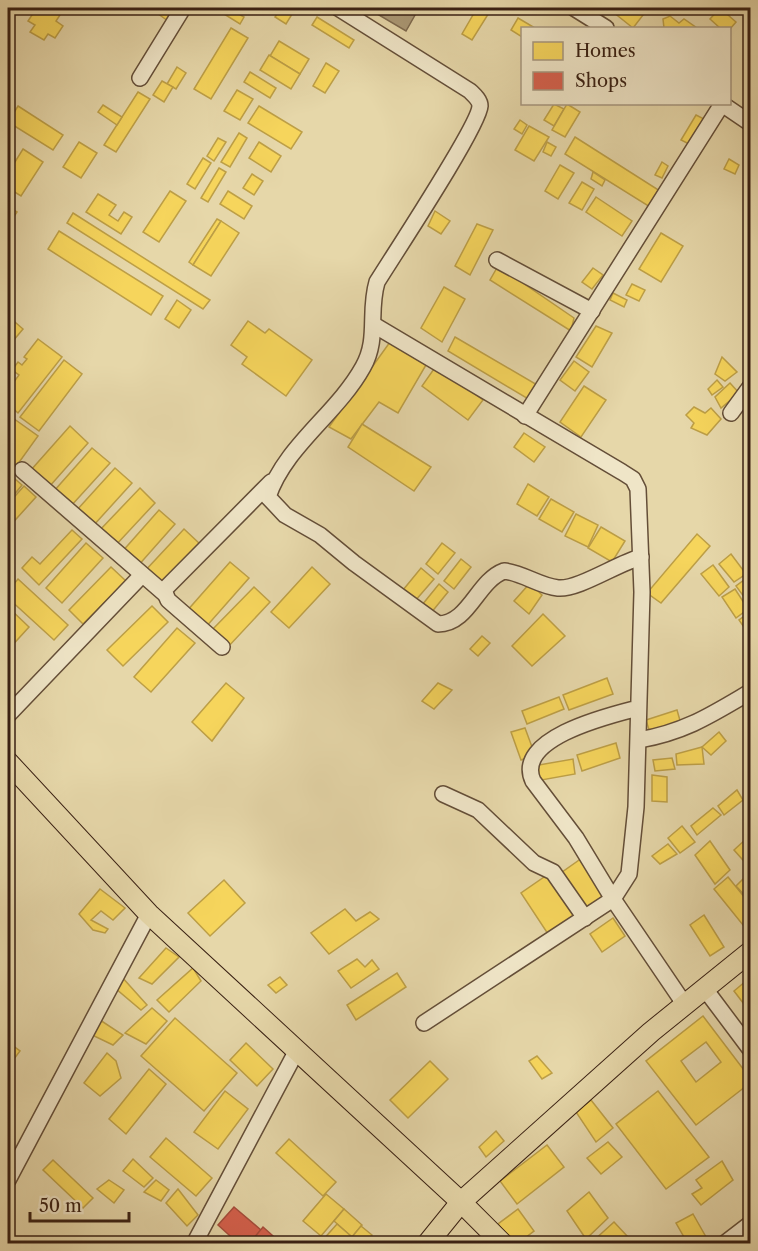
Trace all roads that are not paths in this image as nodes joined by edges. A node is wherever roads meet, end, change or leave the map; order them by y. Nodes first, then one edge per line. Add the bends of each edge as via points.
1 (183, 8) edge
2 (338, 8) edge
3 (581, 9) edge
4 (605, 27) edge
5 (140, 78) dead end
6 (721, 105) edge
7 (723, 105) edge
8 (750, 123) edge
9 (496, 260) dead end
10 (592, 311) junction
11 (374, 324) junction
12 (750, 387) edge
13 (731, 413) dead end
14 (525, 416) junction
15 (22, 470) dead end
16 (273, 480) junction
17 (641, 563) junction
18 (142, 575) junction
19 (165, 594) junction
20 (222, 647) dead end
21 (750, 692) edge
22 (638, 708) junction
23 (8, 715) edge
24 (639, 740) junction
25 (8, 762) edge
26 (443, 794) dead end
27 (613, 899) junction
28 (149, 914) junction
29 (585, 918) junction
30 (750, 952) edge
31 (705, 989) junction
32 (686, 1005) junction
33 (424, 1023) dead end
34 (750, 1049) edge
35 (296, 1052) junction
36 (8, 1180) edge
37 (461, 1202) junction
38 (750, 1224) edge
39 (194, 1244) edge
40 (427, 1244) edge
41 (503, 1244) edge
42 (724, 1244) edge

1 - 5 street
2 - 11 street via 470,91 480,107 377,282 372,308
3 - 4 street
6 - 10 street
7 - 8 street
9 - 10 street
10 - 14 street
11 - 14 street
11 - 16 street via 372,349 362,369
12 - 13 street
14 - 17 street via 633,479 640,499
15 - 18 street
16 - 17 street via 268,497 274,506 320,535 438,624 456,619 490,578 504,571 567,588 621,562
16 - 19 street via 167,587
17 - 22 street
18 - 19 street
18 - 23 street
19 - 20 street
21 - 24 street via 671,734
22 - 24 street
22 - 27 street via 589,722 545,743 538,750 531,771 533,781 576,838
24 - 27 street via 632,858 629,874
25 - 28 main road
26 - 29 street via 478,810 534,863 553,872
27 - 29 street
27 - 32 street
28 - 35 main road
28 - 36 street
29 - 33 street
30 - 31 main road
31 - 32 main road
31 - 34 street
32 - 37 main road
35 - 37 main road
35 - 39 street
37 - 40 main road
37 - 41 main road
38 - 42 street

